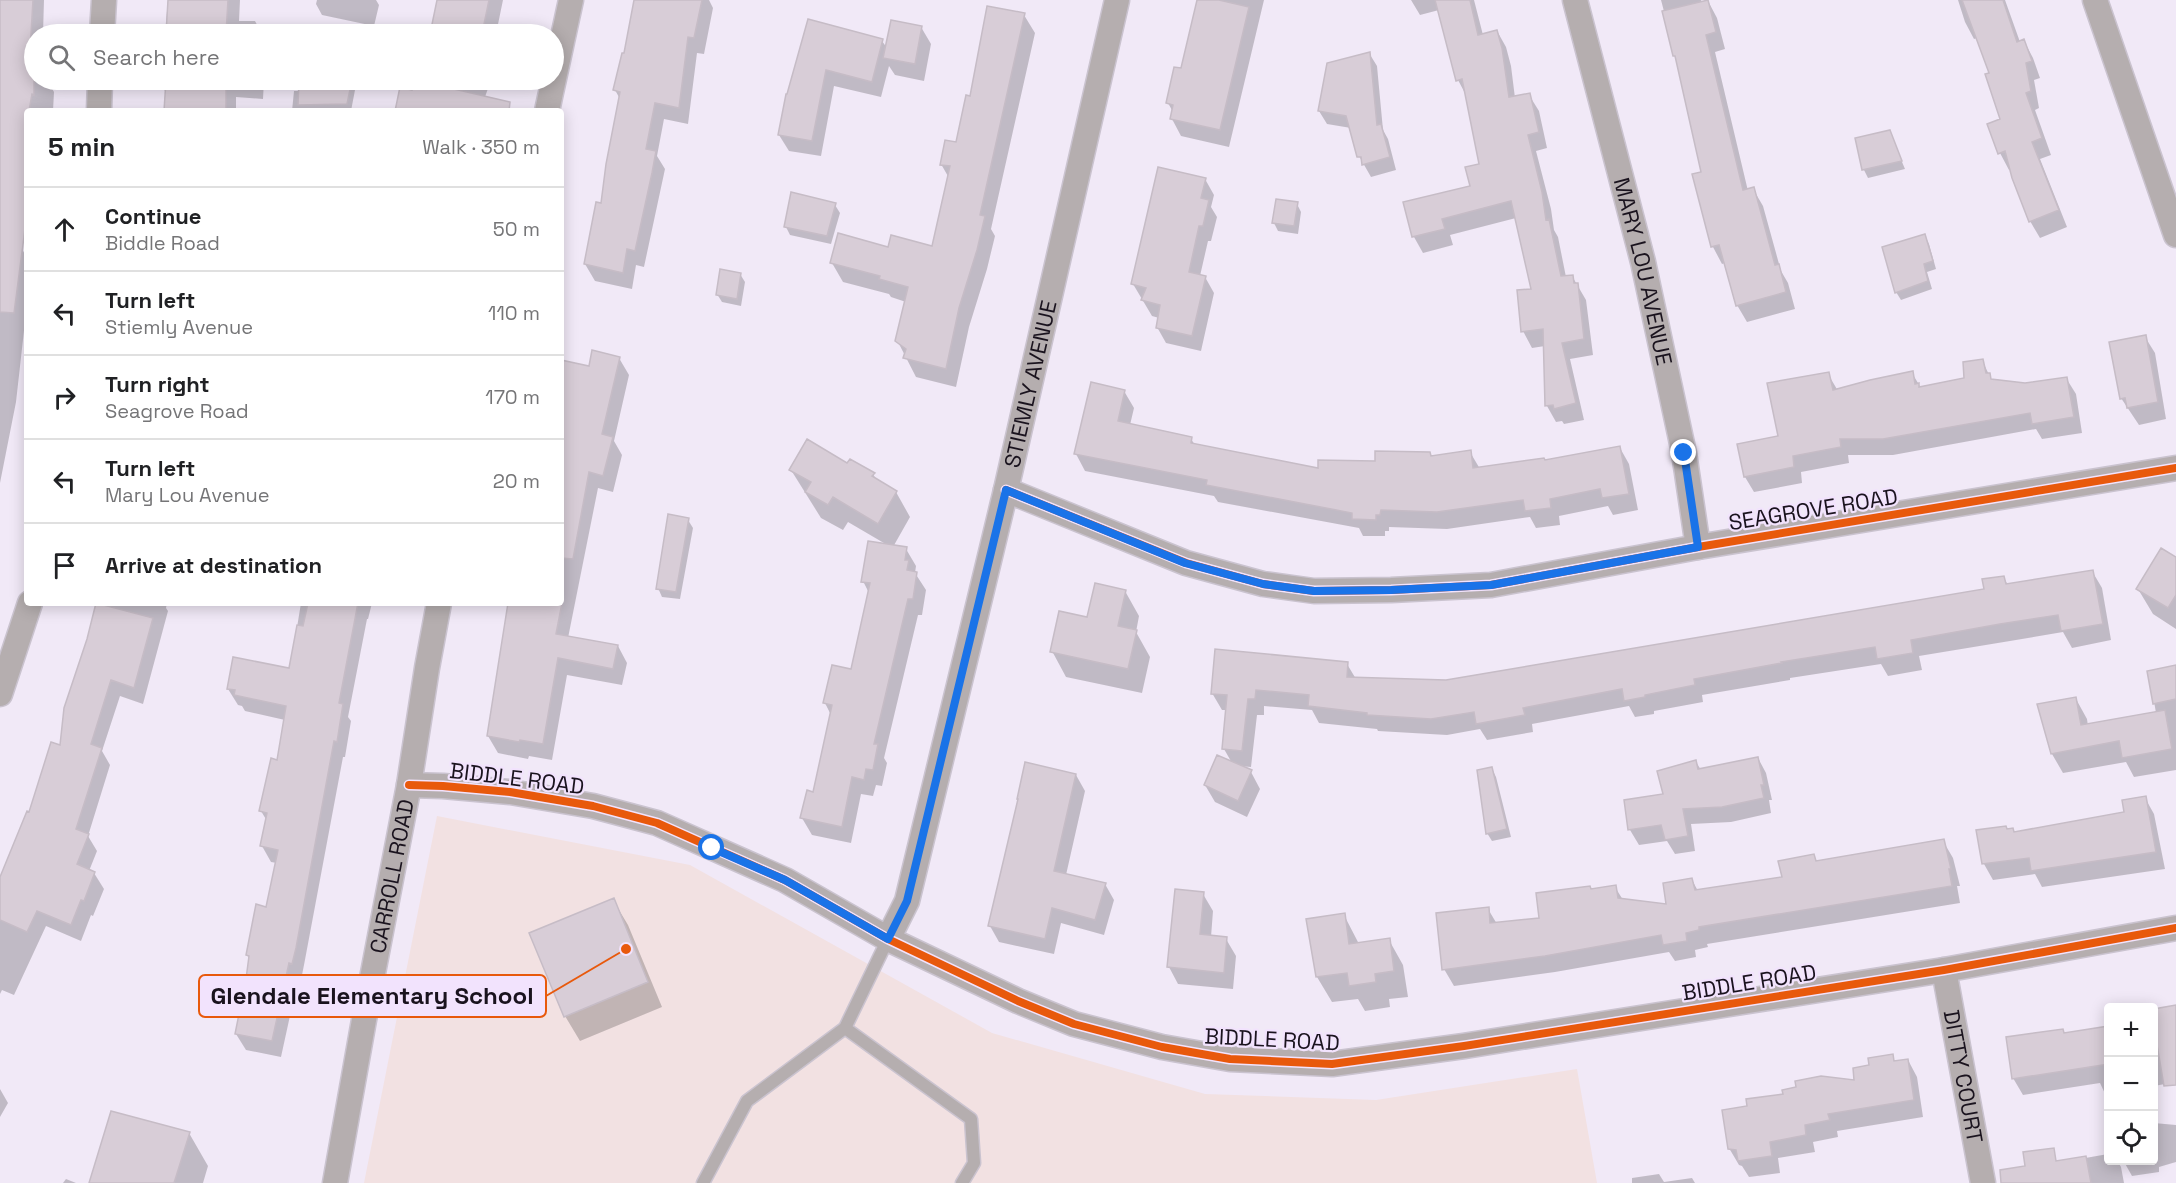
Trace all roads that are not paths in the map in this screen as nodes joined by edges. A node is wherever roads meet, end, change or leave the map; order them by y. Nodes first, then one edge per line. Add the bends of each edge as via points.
1 (104, 0) edge
2 (571, 0) edge
3 (1117, 0) edge
4 (1575, 0) edge
5 (2095, 0) edge
6 (103, 24) edge
7 (564, 32) edge
8 (100, 90) edge
9 (552, 90) edge
10 (99, 108) edge
11 (548, 108) edge
12 (2176, 235) edge
13 (2176, 468) edge
14 (1006, 490) junction
15 (1698, 547) junction
16 (29, 606) edge
17 (438, 606) edge
18 (0, 694) edge
19 (409, 785) junction
20 (2176, 928) edge
21 (888, 939) junction
22 (1944, 970) junction
23 (845, 1028) junction
24 (335, 1183) edge
25 (703, 1183) edge
26 (962, 1183) edge
27 (1983, 1183) edge

1 - 6 street
2 - 7 street
3 - 14 street, STIEMLY AVENUE
4 - 15 street, MARY LOU AVENUE via 1646,273 1684,453
5 - 12 street
8 - 10 street
9 - 11 street
13 - 15 street, SEAGROVE ROAD
14 - 15 street, SEAGROVE ROAD via 1185,563 1263,584 1314,591 1491,585
14 - 21 street, STIEMLY AVENUE via 907,901
16 - 18 street
17 - 19 street, CARROLL ROAD
19 - 21 street, BIDDLE ROAD via 510,792 593,806 657,823 785,880
19 - 24 street, CARROLL ROAD
20 - 22 street, BIDDLE ROAD
21 - 22 street, BIDDLE ROAD via 1074,1024 1162,1047 1230,1059 1332,1064
21 - 23 lane
22 - 27 street, DITTY COURT
23 - 25 lane via 747,1101
23 - 26 lane via 972,1119 974,1163

